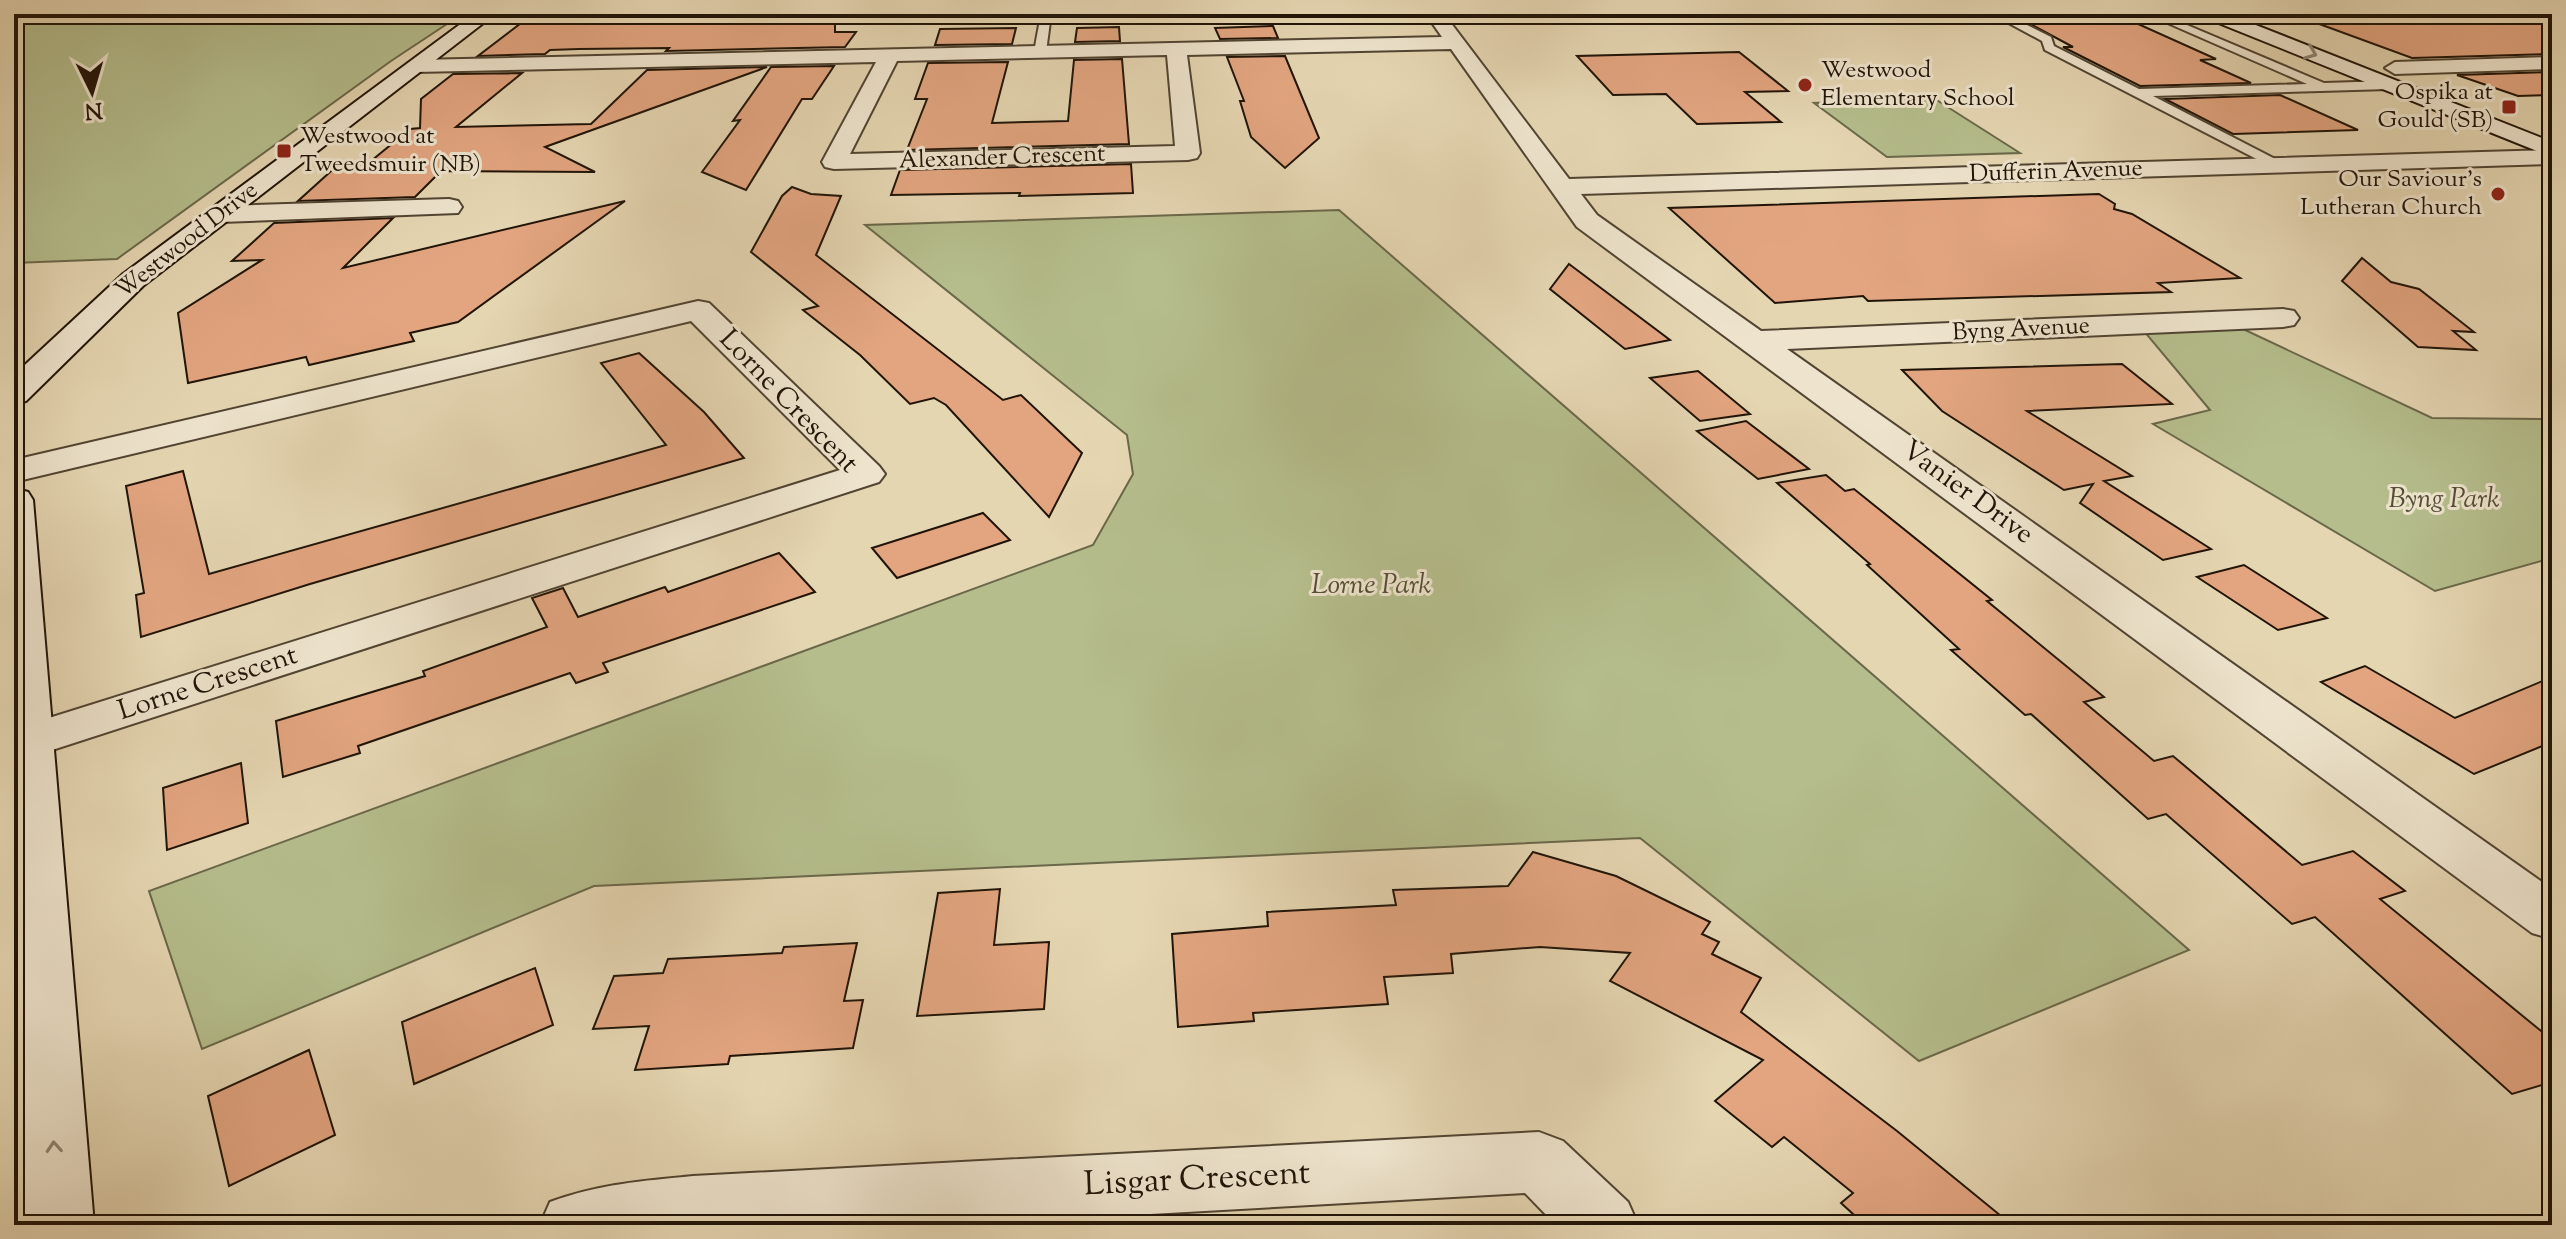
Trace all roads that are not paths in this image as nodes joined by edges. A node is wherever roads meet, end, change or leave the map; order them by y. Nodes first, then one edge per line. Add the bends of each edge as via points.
1 (486, 14) edge
2 (1046, 14) edge
3 (1435, 14) edge
4 (1997, 14) edge
5 (2152, 14) edge
6 (2212, 14) edge
7 (2255, 14) edge
8 (1456, 43) junction
9 (1176, 49) junction
10 (1040, 52) junction
11 (890, 55) junction
12 (600, 62) junction
13 (2552, 63) edge
14 (416, 66) junction
15 (2392, 76) junction
16 (573, 87) dead end
17 (2325, 87) junction
18 (2135, 93) junction
19 (2552, 128) edge
20 (2552, 150) edge
21 (2552, 157) edge
22 (2276, 165) junction
23 (1561, 187) junction
24 (449, 207) dead end
25 (221, 214) junction
26 (2283, 318) dead end
27 (1758, 341) junction
28 (14, 394) edge
29 (14, 471) edge
30 (14, 500) edge
31 (22, 743) edge
32 (2550, 913) edge
33 (59, 1225) edge
34 (575, 1225) edge
35 (1603, 1225) edge

1 - 14 street, Westwood Drive
2 - 10 lane
3 - 8 street, Vanier Drive
4 - 18 lane
5 - 17 lane
6 -> 15 street
7 - 15 street
8 - 9 street
8 - 23 street, Vanier Drive
9 - 10 street
9 - 11 street, Alexander Crescent via 1188,153 834,162
10 - 11 street
11 - 12 street
12 - 14 street
12 - 16 street
13 - 15 street
14 - 25 street, Westwood Drive
15 - 17 lane
15 - 19 street
15 - 20 street
17 - 18 lane
18 - 22 lane
21 - 22 street, Dufferin Avenue
22 - 23 street, Dufferin Avenue
23 - 27 street, Vanier Drive via 1587,221
24 - 25 street
25 - 28 street, Westwood Drive via 133,280
26 - 27 street, Byng Avenue
27 - 32 street, Vanier Drive
29 - 31 street, Lorne Crescent via 698,310 866,474
30 - 31 street
33 -> 31 street
34 - 35 street, Lisgar Crescent via 601,1217 693,1208 1539,1162

